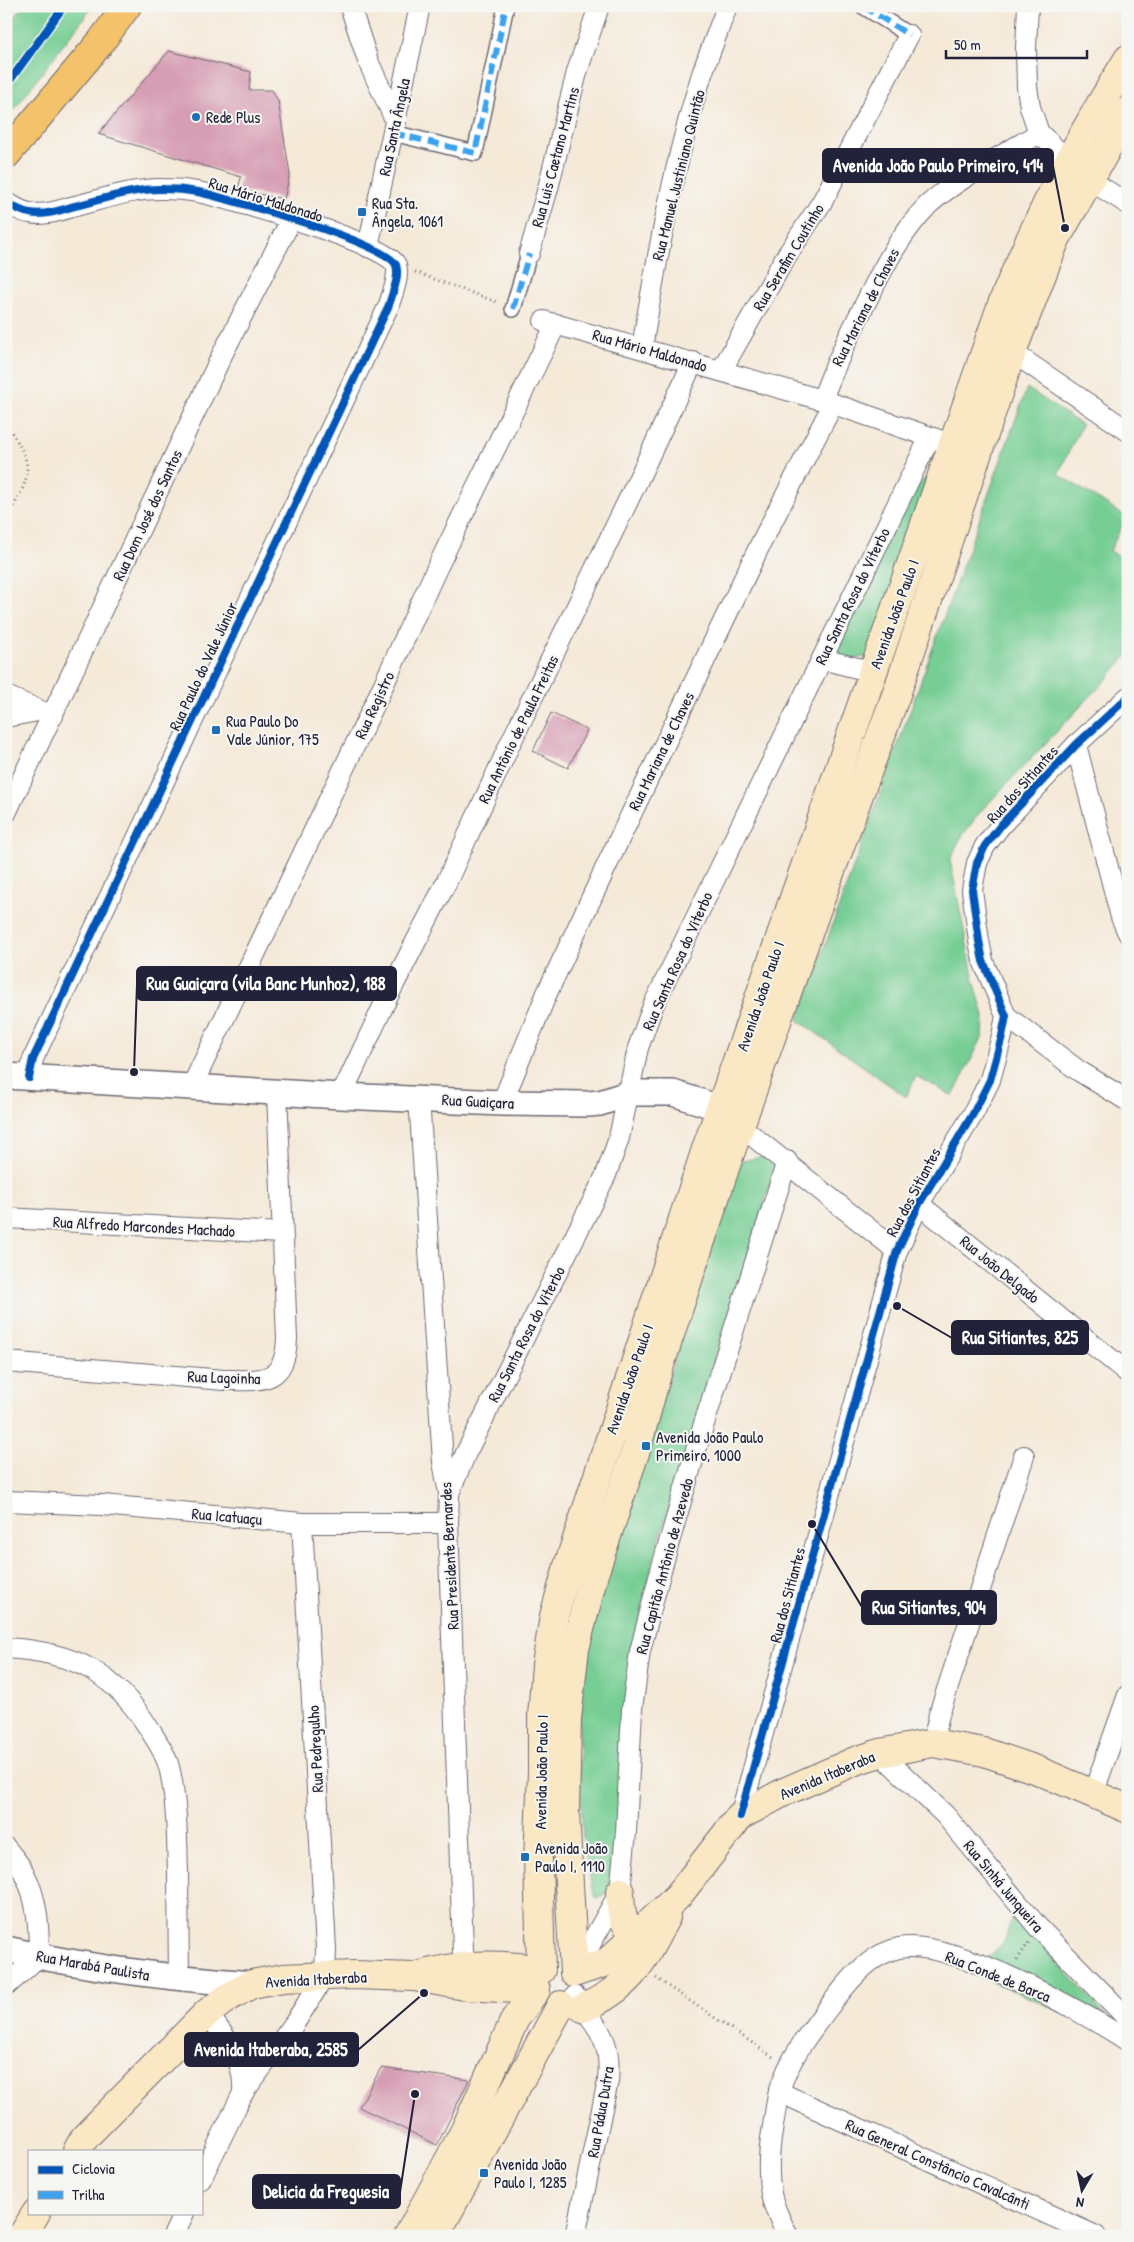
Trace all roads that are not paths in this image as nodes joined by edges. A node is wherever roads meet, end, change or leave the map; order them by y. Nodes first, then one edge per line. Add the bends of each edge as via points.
1 (127, 6) edge
2 (350, 6) edge
3 (420, 6) edge
4 (506, 6) edge
5 (600, 6) edge
6 (727, 6) edge
7 (863, 6) edge
8 (1028, 6) edge
9 (909, 35) joint
10 (1128, 59) edge
11 (1128, 111) edge
12 (394, 127) junction
13 (1039, 133) junction
14 (6, 155) edge
15 (1068, 160) junction
16 (1088, 179) junction
17 (6, 202) edge
18 (1128, 204) edge
19 (292, 218) junction
20 (368, 247) junction
21 (528, 254) joint
22 (396, 265) joint
23 (513, 309) road end
24 (550, 322) joint
25 (642, 348) junction
26 (1012, 352) junction
27 (693, 362) junction
28 (721, 371) junction
29 (827, 402) junction
30 (1128, 431) edge
31 (942, 441) junction
32 (952, 530) junction
33 (822, 659) junction
34 (873, 672) junction
35 (6, 696) edge
36 (1128, 697) edge
37 (46, 713) junction
38 (6, 717) edge
39 (1076, 745) junction
40 (6, 813) edge
41 (1128, 933) edge
42 (1006, 1016) junction
43 (18, 1077) edge
44 (192, 1086) junction
45 (277, 1091) junction
46 (630, 1093) junction
47 (341, 1096) junction
48 (419, 1098) junction
49 (1128, 1101) edge
50 (502, 1103) junction
51 (730, 1118) junction
52 (787, 1162) junction
53 (919, 1204) junction
54 (6, 1218) edge
55 (282, 1233) junction
56 (897, 1251) junction
57 (6, 1362) edge
58 (1128, 1373) edge
59 (1024, 1456) dead end
60 (449, 1493) junction
61 (6, 1501) edge
62 (302, 1523) junction
63 (448, 1523) junction
64 (6, 1648) edge
65 (1128, 1694) edge
66 (933, 1743) junction
67 (880, 1753) junction
68 (1092, 1794) junction
69 (1128, 1808) edge
70 (740, 1816) junction
71 (6, 1848) edge
72 (620, 1892) junction
73 (678, 1896) junction
74 (641, 1930) junction
75 (6, 1949) edge
76 (39, 1956) junction
77 (325, 1975) junction
78 (464, 1976) junction
79 (179, 1979) junction
80 (539, 1980) junction
81 (252, 1984) junction
82 (6, 1986) edge
83 (573, 1996) junction
84 (207, 2013) junction
85 (1128, 2019) edge
86 (1128, 2041) edge
87 (232, 2046) junction
88 (276, 2048) junction
89 (779, 2092) junction
90 (244, 2093) junction
91 (77, 2150) edge
92 (202, 2177) edge
93 (35, 2214) edge
94 (184, 2214) edge
95 (22, 2236) edge
96 (173, 2236) edge
97 (408, 2236) edge
98 (436, 2236) edge
99 (575, 2236) edge
100 (788, 2236) edge
101 (1096, 2236) edge

1 - 14 main road
2 - 12 street
3 - 12 street, Rua Santa Ângela
4 - 12 street via 475,153
5 - 21 street, Rua Luis Caetano Martins via 577,72
6 - 25 street, Rua Manuel Justiniano Quintão via 702,75 677,169 658,250
7 - 9 street
8 - 13 street via 1027,87
9 - 28 street, Rua Serafim Coutinho via 822,202 785,258
10 - 15 main road, Avenida João Paulo I
11 - 16 main road, Avenida João Paulo I
12 - 20 street, Rua Santa Ângela
13 - 15 street
13 - 29 street, Rua Mariana de Chaves via 954,186 929,205 902,236 833,372
15 - 16 street
15 - 31 main road, Avenida João Paulo I via 1025,249
16 - 18 street
16 - 26 main road, Avenida João Paulo I via 1055,241
17 - 19 street, Rua Mário Maldonado via 32,214 162,189 196,192
19 - 20 street, Rua Mário Maldonado
19 - 37 street, Rua Dom José dos Santos
20 - 22 street, Rua Mário Maldonado via 393,260
21 - 23 street, Rua Luis Caetano Martins
22 - 43 street, Rua Paulo do Vale Júnior via 397,275 388,305 33,1059
24 - 25 street, Rua Mário Maldonado
24 - 44 street, Rua Registro via 377,699
25 - 27 street, Rua Mário Maldonado
26 - 30 street
26 - 32 main road, Avenida João Paulo I
27 - 28 street, Rua Mário Maldonado
27 - 47 street, Rua Antônio de Paula Freitas via 447,881
28 - 29 street, Rua Mário Maldonado
29 - 31 street, Rua Mário Maldonado
29 - 50 street, Rua Mariana de Chaves via 547,993
31 - 32 main road via 960,449 961,456 948,502
31 - 33 street, Rua Santa Rosa do Viterbo
31 - 34 main road, Avenida João Paulo I
32 - 51 main road, Avenida João Paulo I via 897,692 815,914
33 - 34 street
33 - 46 street, Rua Santa Rosa do Viterbo via 653,1006 638,1048
34 - 51 main road, Avenida João Paulo I
35 - 37 street
36 - 39 street, Rua dos Sitiantes
37 - 38 street
37 - 40 street, Rua Dom José dos Santos
39 - 41 street
39 - 42 street, Rua dos Sitiantes via 1002,825 985,846 977,864 972,890 979,941 983,961
42 - 49 street via 1079,1071
42 - 53 street, Rua dos Sitiantes via 990,1080
43 - 44 street, Rua Guaiçara
44 - 45 street, Rua Guaiçara
45 - 47 street, Rua Guaiçara
45 - 55 street, Rua Lagoinha
46 - 50 street, Rua Guaiçara via 588,1104
46 - 51 street, Rua Guaiçara via 673,1093
46 - 60 street, Rua Santa Rosa do Viterbo via 606,1175
47 - 48 street, Rua Guaiçara
48 - 50 street, Rua Guaiçara
48 - 60 street, Rua Presidente Bernardes via 443,1462
51 - 52 street, Rua Guaiçara
51 - 80 main road, Avenida João Paulo I via 587,1505 554,1616 542,1716
51 - 83 main road, Avenida João Paulo I via 636,1450 592,1582 575,1649 567,1719 565,1812
52 - 56 street, Rua Guaiçara
52 - 72 street, Rua Capitão Antônio de Azevedo via 698,1443 640,1651 632,1709
53 - 56 street, Rua dos Sitiantes
53 - 58 street, Rua João Delgado
54 - 55 street, Rua Alfredo Marcondes Machado
55 - 57 street, Rua Lagoinha via 286,1351 280,1370 270,1378 224,1380
56 - 70 street, Rua dos Sitiantes
59 - 66 street via 939,1714
60 - 63 street, Rua Presidente Bernardes
61 - 62 street, Rua Icatuaçu via 102,1505
62 - 63 street, Rua Icatuaçu
62 - 77 street, Rua Pedregulho
63 - 78 street, Rua Presidente Bernardes
64 - 79 street via 36,1650 64,1657 105,1676 139,1712 160,1747 170,1769 175,1799
65 - 68 street
66 - 67 main road, Avenida Itaberaba
66 - 68 main road, Avenida Itaberaba via 1011,1760
67 - 70 main road, Avenida Itaberaba via 855,1760
67 - 85 street, Rua Sinhá Junqueira via 945,1815 1037,1926
68 - 69 main road, Avenida Itaberaba
70 - 73 main road, Avenida Itaberaba
71 - 76 street via 24,1872 34,1900 39,1927
72 - 74 main road via 626,1925
72 - 83 street, Rua Capitão Antônio de Azevedo
73 - 74 main road, Avenida Itaberaba
73 - 83 main road, Avenida Itaberaba via 625,1984 615,1992
74 - 83 main road, Avenida Itaberaba
75 - 76 street, Rua Marabá Paulista
76 - 79 street, Rua Marabá Paulista
76 - 82 street
77 - 78 main road, Avenida Itaberaba
77 - 81 main road, Avenida Itaberaba
77 - 88 street
78 - 80 main road, Avenida Itaberaba
79 - 81 street, Rua Marabá Paulista
79 - 84 street via 200,2000
80 - 83 main road via 544,2002 550,2005
80 - 83 main road via 547,1966 567,1966
80 - 97 main road via 515,2019 465,2130
81 - 84 main road, Avenida Itaberaba
83 - 98 main road
83 - 99 street, Rua Pádua Dutra via 606,2040 610,2061
84 - 87 street
84 - 91 main road, Avenida Itaberaba via 85,2137
86 - 89 street, Rua Conde de Barca via 1054,1998 966,1960 930,1950 898,1948 872,1960 841,1991 808,2035
87 - 88 street via 255,2053 271,2052
87 - 90 street via 244,2076
88 - 90 street
89 - 100 street, Rua Conde de Barca via 769,2148 771,2194
89 - 101 street, Rua General Constâncio Cavalcânti
90 - 92 street
93 - 95 main road
94 - 96 street

